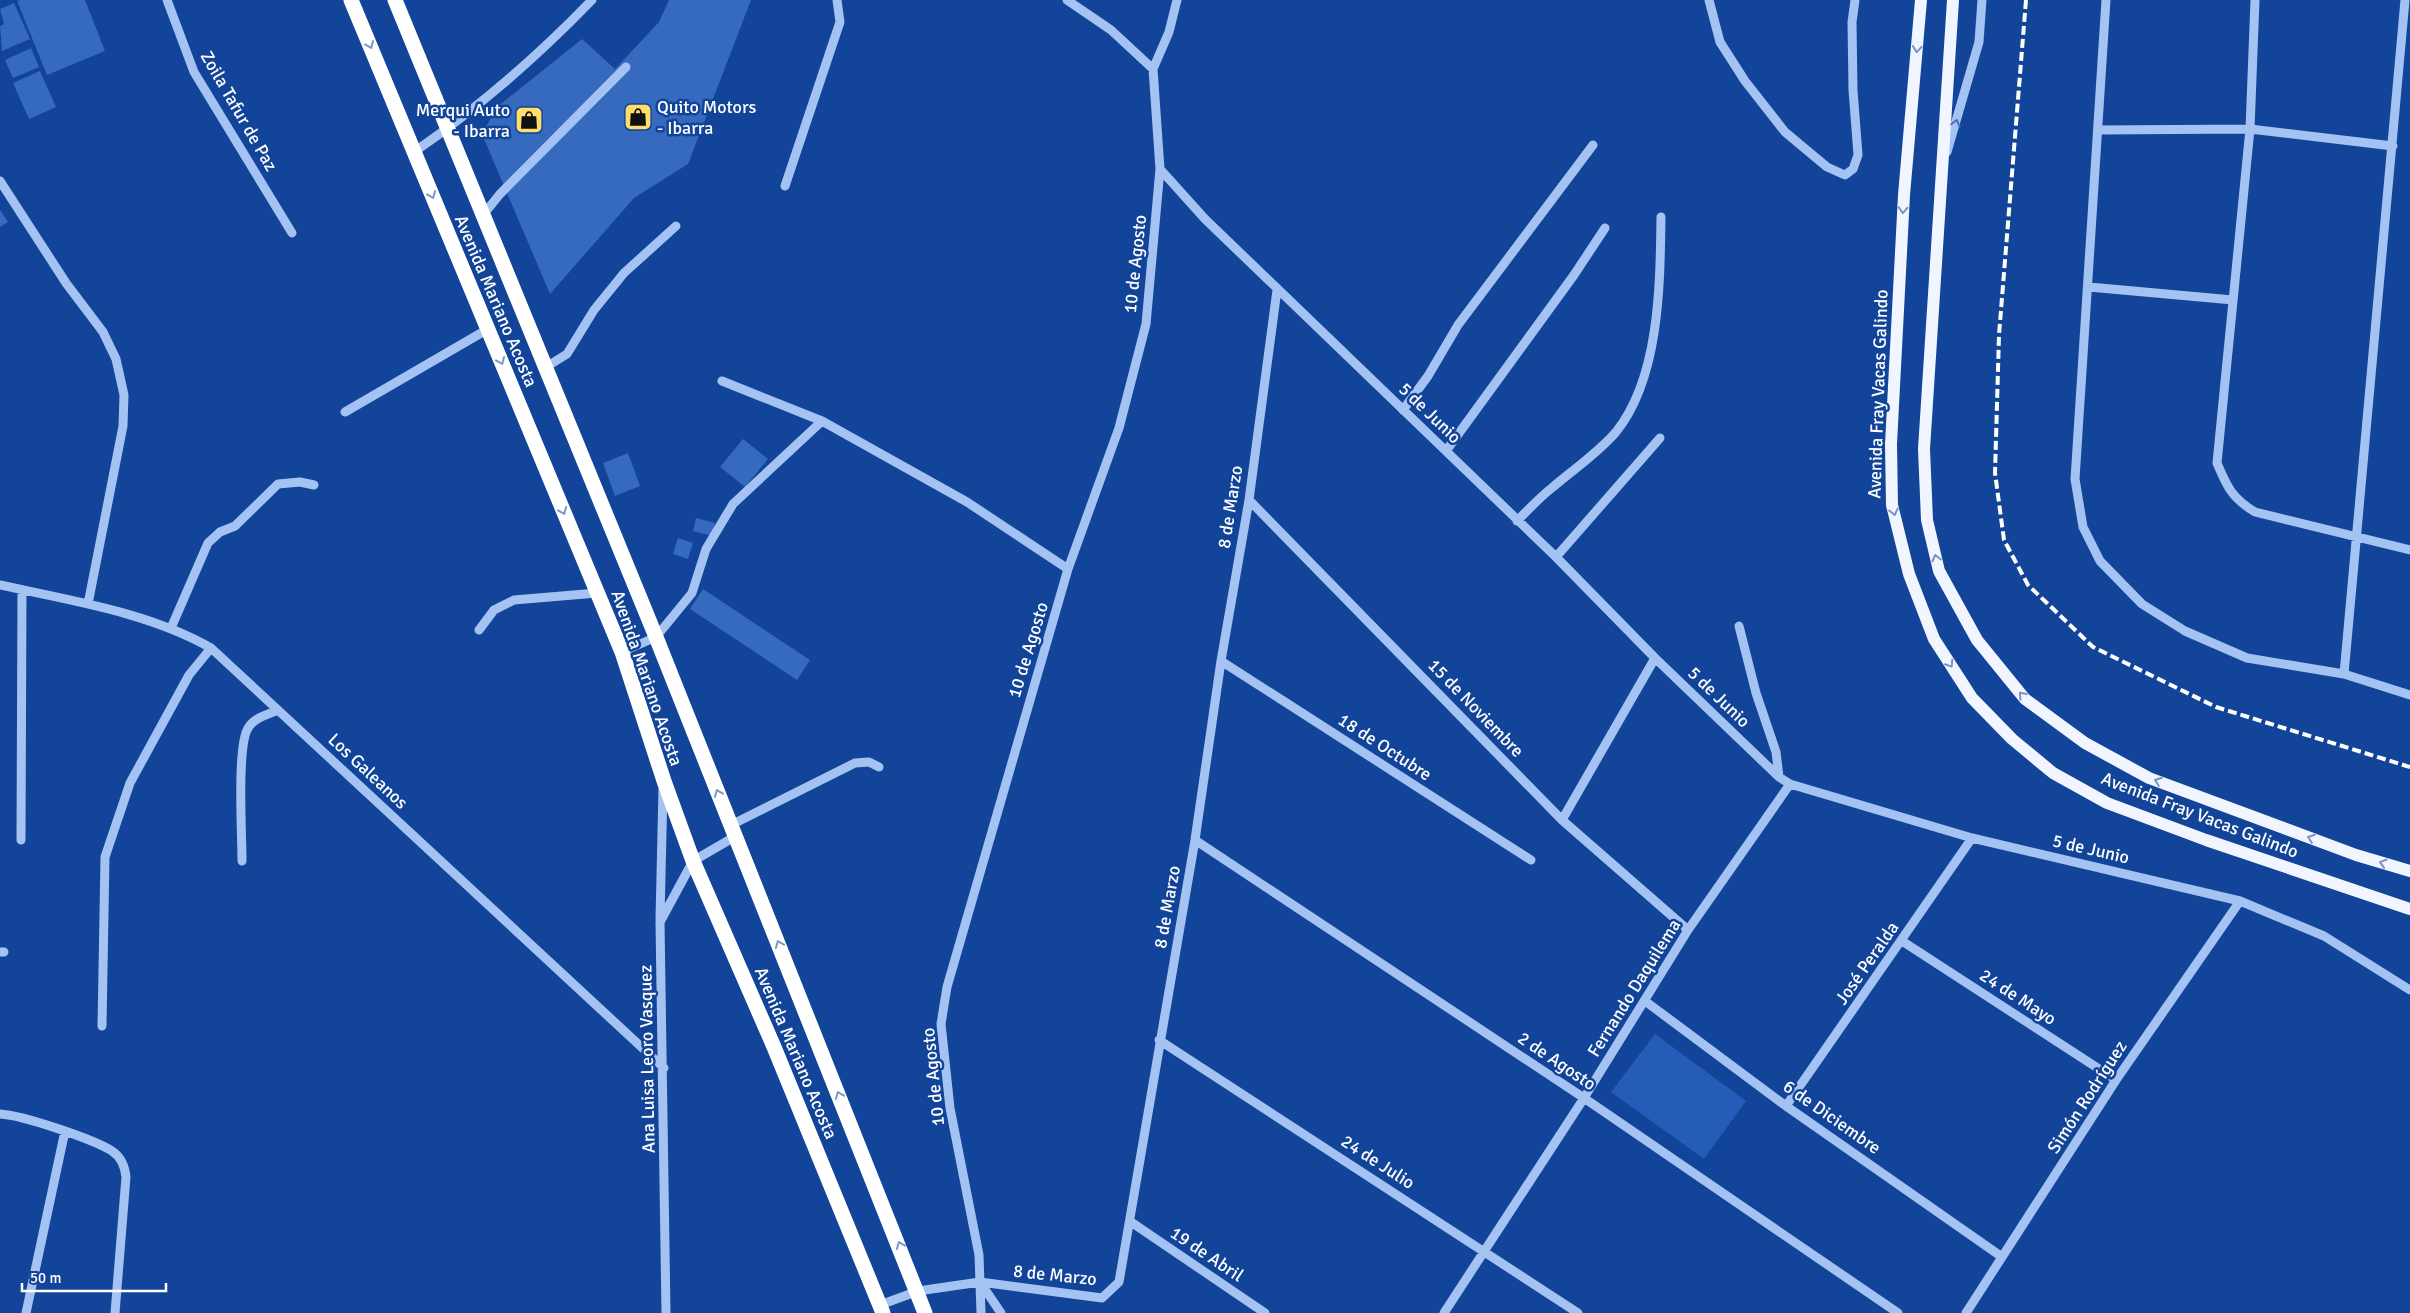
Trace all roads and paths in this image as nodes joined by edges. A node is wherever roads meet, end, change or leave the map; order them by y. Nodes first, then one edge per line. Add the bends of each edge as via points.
1 (167, 0) edge
2 (351, 0) edge
3 (395, 0) edge
4 (592, 0) edge
5 (837, 0) edge
6 (1067, 0) edge
7 (1172, 0) edge
8 (1177, 0) edge
9 (1709, 0) edge
10 (1855, 0) edge
11 (1921, 0) edge
12 (1952, 0) edge
13 (1982, 0) edge
14 (2106, 0) edge
15 (2255, 0) edge
16 (2405, 0) edge
17 (1173, 17) junction
18 (626, 68) dead end
19 (1153, 69) junction
20 (448, 128) junction
21 (2250, 129) junction
22 (2098, 130) junction
23 (1593, 145) dead end
24 (2392, 146) junction
25 (414, 152) junction
26 (1160, 169) junction
27 (1942, 169) junction
28 (0, 181) edge
29 (785, 186) dead end
30 (483, 215) junction
31 (1661, 217) dead end
32 (676, 226) dead end
33 (1605, 228) dead end
34 (292, 233) dead end
35 (2089, 287) junction
36 (1277, 290) junction
37 (2232, 300) junction
38 (488, 329) junction
39 (546, 367) junction
40 (722, 381) dead end
41 (1402, 410) junction
42 (345, 412) dead end
43 (822, 421) junction
44 (1660, 438) dead end
45 (1446, 451) junction
46 (314, 485) dead end
47 (1249, 500) junction
48 (1517, 521) junction
49 (2357, 536) junction
50 (2410, 550) edge
51 (1556, 556) junction
52 (1068, 569) junction
53 (0, 585) edge
54 (22, 590) junction
55 (598, 593) junction
56 (88, 604) junction
57 (1739, 626) dead end
58 (170, 628) junction
59 (479, 630) dead end
60 (656, 637) junction
61 (212, 648) junction
62 (622, 652) junction
63 (1655, 658) junction
64 (1221, 661) junction
65 (2344, 674) junction
66 (2410, 695) edge
67 (278, 710) junction
68 (879, 767) dead end
69 (1779, 777) junction
70 (664, 782) junction
71 (1790, 784) junction
72 (1562, 820) junction
73 (733, 831) junction
74 (1972, 838) junction
75 (20, 840) dead end
76 (1195, 840) junction
77 (1531, 860) dead end
78 (242, 861) dead end
79 (693, 861) junction
80 (2410, 871) edge
81 (2240, 901) junction
82 (2410, 909) edge
83 (660, 922) junction
84 (1688, 930) junction
85 (1902, 941) junction
86 (2410, 990) edge
87 (1645, 1001) junction
88 (102, 1026) dead end
89 (1159, 1040) junction
90 (664, 1068) junction
91 (2116, 1080) junction
92 (1584, 1098) junction
93 (1786, 1106) junction
94 (0, 1114) edge
95 (64, 1131) junction
96 (1131, 1222) junction
97 (1485, 1251) junction
98 (2002, 1256) junction
99 (980, 1282) junction
100 (918, 1291) junction
101 (882, 1309) edge
102 (26, 1313) edge
103 (115, 1313) edge
104 (666, 1313) edge
105 (926, 1313) edge
106 (981, 1313) edge
107 (1001, 1313) edge
108 (1265, 1313) edge
109 (1444, 1313) edge
110 (1578, 1313) edge
111 (1898, 1313) edge
112 (1966, 1313) edge

1 - 34 street, Zoila Tafur de Paz via 194,72
2 -> 25 highway, Avenida Mariano Acosta
3 - 20 highway, Avenida Mariano Acosta
4 - 20 street via 561,32
5 - 29 street via 840,22
6 - 19 street via 1111,30
7 - 17 street
8 - 17 street, 10 de Agosto
9 - 10 street via 1720,42 1785,132 1827,167 1845,175 1853,169 1858,155 1853,80
11 -> 82 main road, Avenida Fray Vacas Galindo via 1904,195 1891,470 1892,505 1909,574 1934,639 1972,698 2012,739 2053,773 2107,803
12 - 27 main road, Avenida Fray Vacas Galindo
27 -> 13 street via 1979,42
14 - 22 street
15 - 21 street
16 - 24 street
17 - 19 street, 10 de Agosto
18 - 30 street
19 - 26 street, 10 de Agosto
20 - 25 street
20 - 30 highway, Avenida Mariano Acosta
21 - 22 street
21 - 24 street
21 - 37 street
22 - 35 street
23 - 41 street via 1458,325 1428,376
24 - 49 street
25 -> 38 highway, Avenida Mariano Acosta
26 - 36 street, 5 de Junio via 1180,194
26 - 52 street, 10 de Agosto via 1146,324 1120,428
80 -> 27 main road, Avenida Fray Vacas Galindo via 2356,855 2149,778 2085,743 2025,699 1977,640 1939,571 1927,520 1924,449
28 - 56 street via 66,283 103,332 116,359 124,395 123,426
30 - 39 highway, Avenida Mariano Acosta
31 - 48 street via 1659,289 1648,363 1633,402 1616,432
32 - 39 street via 624,273 594,310 568,354
33 - 45 street
35 - 37 street
35 - 65 street via 2075,479 2083,527 2100,560 2142,604 2185,632 2247,658
36 - 41 street, 5 de Junio
36 - 47 street, 8 de Marzo
37 - 49 street via 2217,463 2229,490 2239,502 2255,512
38 - 42 street
38 -> 55 highway, Avenida Mariano Acosta
39 - 60 highway, Avenida Mariano Acosta
40 - 43 street
41 - 45 street, 5 de Junio
43 - 52 street via 967,502
43 - 60 street via 734,504 706,549 692,593
44 - 51 street
45 - 48 street, 5 de Junio
46 - 58 street via 300,482 278,484 235,526 220,532 208,543
47 - 64 street, 8 de Marzo
47 - 72 street, 15 de Noviembre
48 - 51 street, 5 de Junio
49 - 50 street
49 - 65 street
51 - 63 street, 5 de Junio
52 - 99 street, 10 de Agosto via 947,987 941,1024 950,1108 972,1208
53 - 54 street, Los Galeanos
54 - 56 street, Los Galeanos
54 - 75 street
55 - 59 street via 514,600 494,610
55 - 62 highway, Avenida Mariano Acosta
56 - 58 street, Los Galeanos
57 - 69 street via 1756,693 1776,752
58 - 61 street, Los Galeanos
60 - 62 street
73 -> 60 highway, Avenida Mariano Acosta
61 - 67 street, Los Galeanos
61 - 88 street via 189,675 130,783 105,858
62 - 70 highway, Avenida Mariano Acosta
63 - 69 street, 5 de Junio
63 - 72 street
64 - 76 street, 8 de Marzo
64 - 77 street, 18 de Octubre
65 - 66 street
67 - 78 street via 256,719 247,730 242,749
67 - 90 street, Los Galeanos
68 - 73 street via 869,762 855,763
69 - 71 street, 5 de Junio
70 - 79 highway, Avenida Mariano Acosta
70 - 83 street
71 - 74 street, 5 de Junio
71 - 84 street, Fernando Daquilema
72 - 84 street, 15 de Noviembre
73 - 79 street
100 -> 73 highway, Avenida Mariano Acosta
74 - 81 street, 5 de Junio
74 - 85 street, José Peralda
76 - 89 street, 8 de Marzo
76 - 92 street, 2 de Agosto
79 - 83 street, Ana Luisa Leoro Vasquez
79 - 101 highway, Avenida Mariano Acosta
81 - 86 street, 5 de Junio via 2324,936
81 - 91 street, Simón Rodríguez
83 - 90 street, Ana Luisa Leoro Vasquez
84 - 87 street, Fernando Daquilema
85 - 91 street, 24 de Mayo
85 - 93 street, José Peralda
87 - 92 street, Fernando Daquilema
87 - 93 street, 6 de Diciembre
89 - 96 street, 8 de Marzo
89 - 97 street, 24 de Julio
90 - 104 street, Ana Luisa Leoro Vasquez
91 - 98 street, Simón Rodríguez
92 - 97 street, Fernando Daquilema
92 - 111 street, 2 de Agosto
93 - 98 street, 6 de Diciembre
94 - 95 street
95 - 102 street
95 - 103 street via 112,1151 125,1167
96 - 99 street, 8 de Marzo via 1120,1282 1102,1298
96 - 108 street, 19 de Abril
97 - 109 street, Fernando Daquilema
97 - 110 street, 24 de Julio
98 - 112 street, Simón Rodríguez
99 - 100 street, 8 de Marzo
99 - 106 street, 10 de Agosto
99 - 107 street
100 - 101 street, 8 de Marzo
100 - 105 highway, Avenida Mariano Acosta

